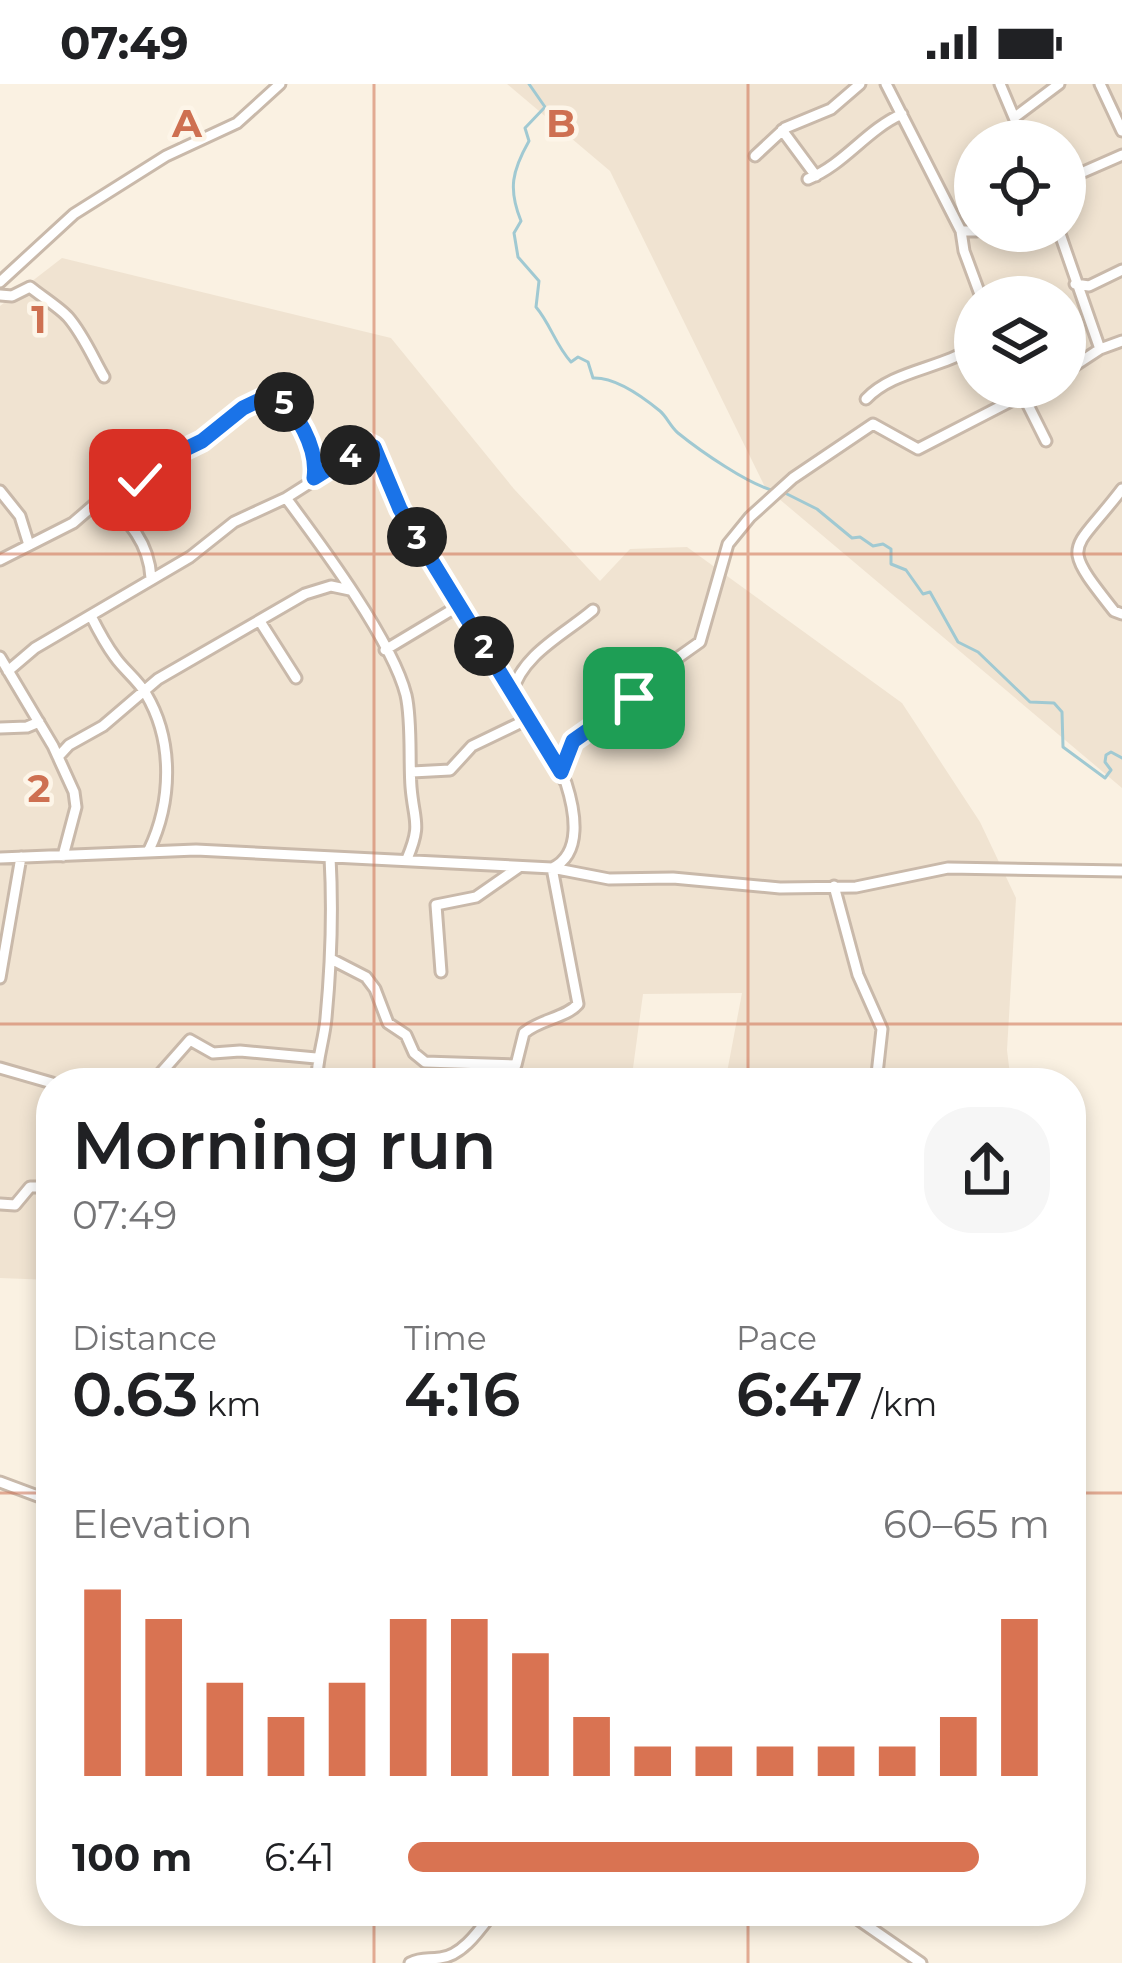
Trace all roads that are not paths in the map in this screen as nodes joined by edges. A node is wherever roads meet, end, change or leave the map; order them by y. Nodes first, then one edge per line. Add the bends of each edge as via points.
1 (280, 84) edge
2 (860, 84) edge
3 (886, 84) edge
4 (1000, 84) edge
5 (1059, 84) edge
6 (1100, 84) edge
7 (902, 114) junction
8 (1015, 117) junction
9 (1016, 120) edge
10 (782, 130) junction
11 (1122, 131) edge
12 (1122, 155) edge
13 (755, 156) dead end
14 (1086, 171) edge
15 (954, 215) edge
16 (1122, 270) edge
17 (0, 282) edge
18 (1086, 286) edge
19 (0, 295) edge
20 (1086, 313) edge
21 (1122, 341) edge
22 (1100, 349) junction
23 (954, 356) edge
24 (1086, 358) edge
25 (104, 376) dead end
26 (866, 399) dead end
27 (998, 408) edge
28 (1030, 408) edge
29 (1046, 441) dead end
30 (314, 478) junction
31 (1122, 489) edge
32 (0, 491) edge
33 (286, 498) junction
34 (105, 499) junction
35 (29, 545) junction
36 (0, 560) edge
37 (151, 578) junction
38 (350, 590) junction
39 (460, 605) junction
40 (593, 610) dead end
41 (1122, 614) edge
42 (91, 616) junction
43 (260, 623) junction
44 (386, 650) junction
45 (0, 657) edge
46 (8, 671) junction
47 (296, 678) dead end
48 (145, 691) junction
49 (512, 692) junction
50 (528, 719) junction
51 (39, 722) junction
52 (0, 728) edge
53 (58, 757) junction
54 (412, 772) junction
55 (561, 772) junction
56 (149, 850) junction
57 (63, 856) junction
58 (330, 856) junction
59 (21, 857) junction
60 (0, 858) edge
61 (407, 859) junction
62 (519, 867) junction
63 (552, 868) junction
64 (1122, 871) edge
65 (834, 886) junction
66 (331, 959) junction
67 (441, 972) dead end
68 (0, 978) edge
69 (316, 1058) junction
70 (0, 1068) edge
71 (165, 1068) edge
72 (316, 1068) edge
73 (878, 1068) edge
74 (36, 1078) edge
75 (36, 1187) edge
76 (0, 1204) edge
77 (0, 1482) edge
78 (36, 1495) edge
79 (482, 1926) edge
80 (868, 1926) edge
81 (410, 1963) edge
82 (921, 1963) edge

1 - 17 street via 237,123 74,214
2 - 10 street via 831,109
3 - 7 street
4 - 8 street
5 - 8 street
6 - 11 street
7 - 10 street via 812,177
7 - 15 street
8 - 9 street
10 - 13 street
12 - 14 street
16 - 18 street
19 - 25 street via 30,287 68,317
20 - 22 street
21 - 22 street
22 - 24 street
23 - 26 street via 880,385
27 - 55 street via 918,449 873,424 793,478 730,539 700,642 573,741
28 - 29 street
30 - 33 street
30 - 34 street via 314,452 286,405 270,395
30 - 39 street via 371,444 400,509
31 - 41 street via 1076,554
32 - 35 street
33 - 37 street
33 - 38 street
34 - 35 street
34 - 37 street via 137,532
35 - 36 street
37 - 42 street
38 - 43 street via 320,588
38 - 44 street
39 - 44 street
39 - 49 street
40 - 49 street via 538,652
42 - 46 street
42 - 48 street
43 - 47 street
43 - 48 street
44 - 54 street via 406,695
45 - 46 street
46 - 51 street
48 - 53 street
48 - 56 street via 166,765 163,813
49 - 50 street
50 - 54 street via 472,746 450,770
50 - 55 street
51 - 52 street
51 - 53 street
53 - 57 street via 76,801
54 - 61 street via 418,827
55 - 63 street via 573,849
56 - 57 street
56 - 58 street
57 - 59 street
58 - 61 street
58 - 66 street
59 - 60 street
59 - 68 street
61 - 62 street
62 - 63 street
62 - 67 street via 476,897 436,905
63 - 65 street via 609,879
63 - 66 street via 578,1004 524,1033 516,1065 418,1059 406,1035 388,1023 372,983
64 - 65 street via 948,868
65 - 73 street via 882,1029
66 - 69 street
69 - 71 street via 214,1053 190,1040
69 - 72 street
70 - 74 street
75 - 76 street via 15,1205
77 - 78 street
79 - 81 street via 445,1959
80 - 82 street

